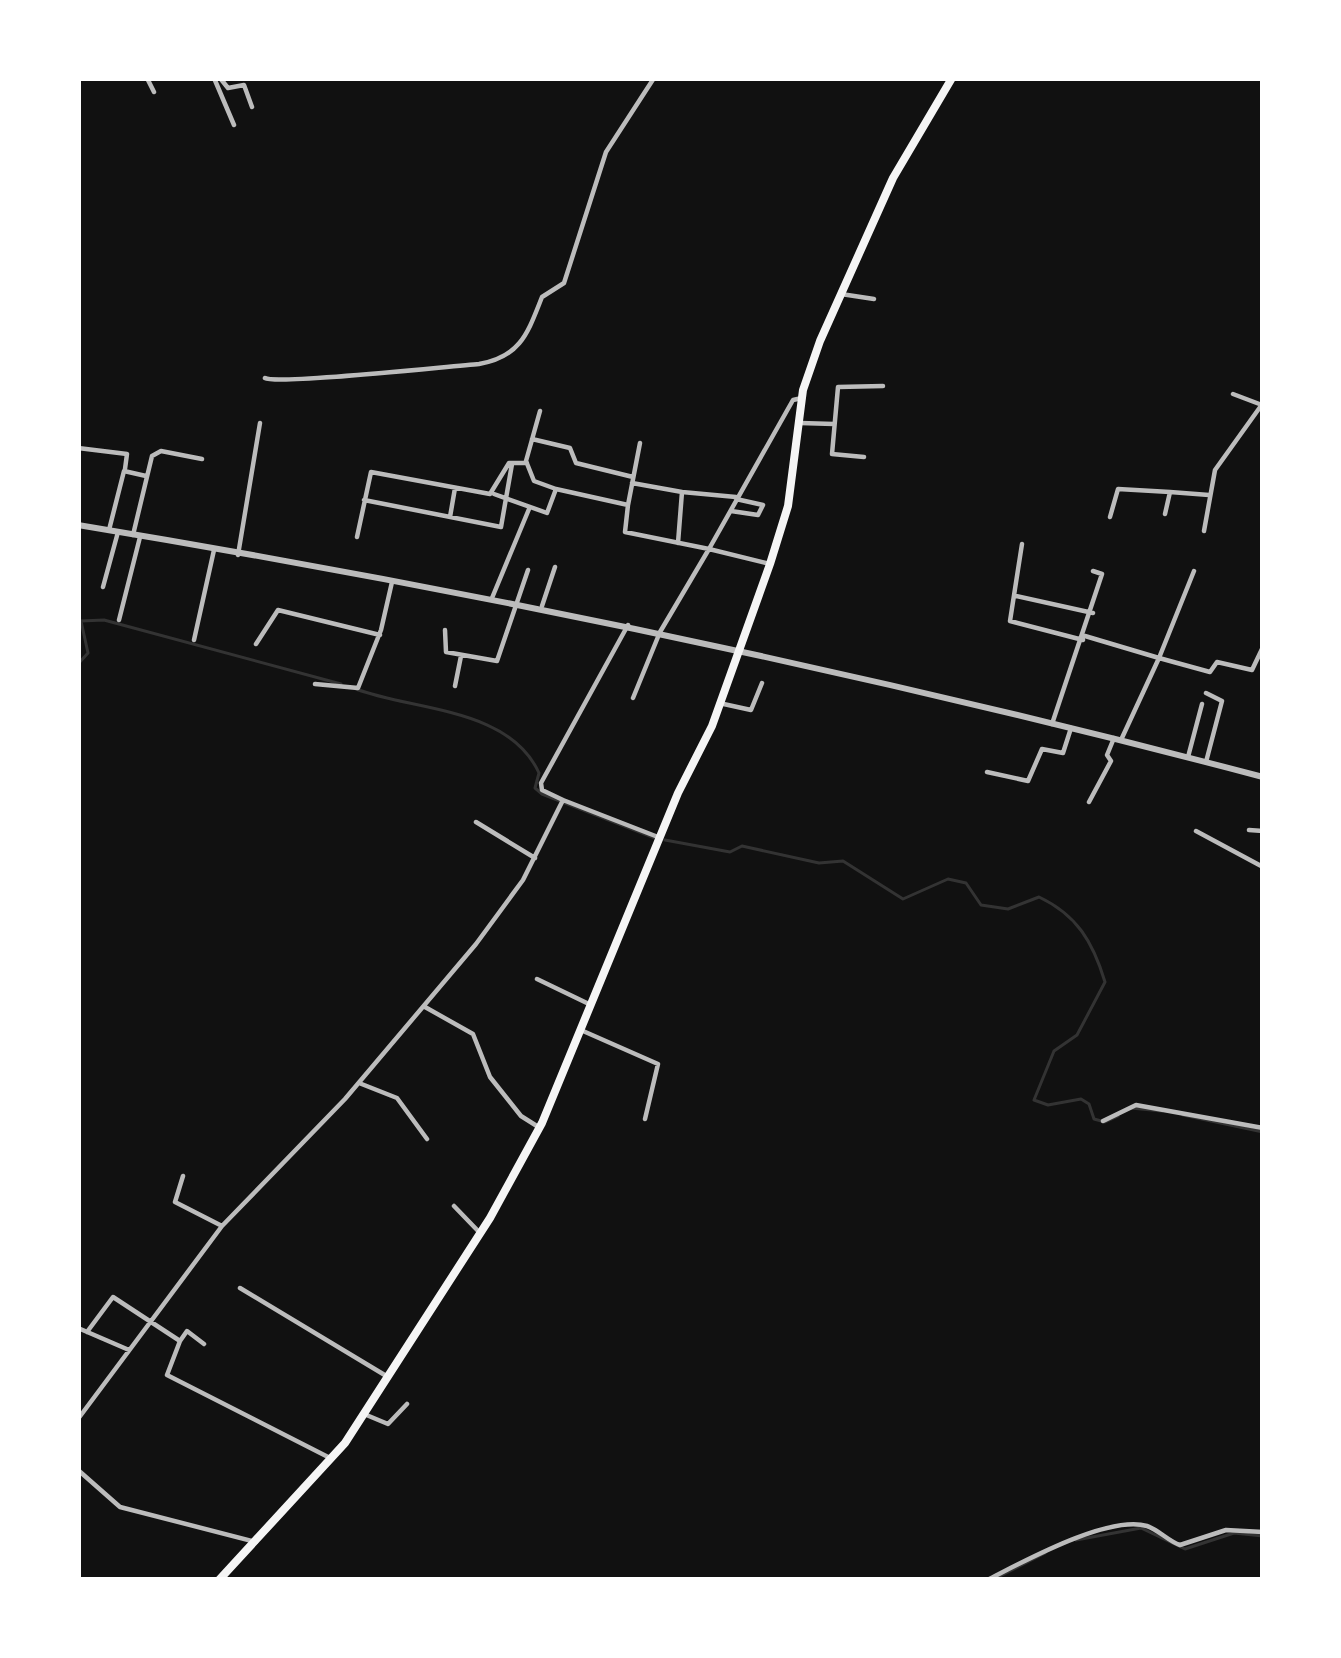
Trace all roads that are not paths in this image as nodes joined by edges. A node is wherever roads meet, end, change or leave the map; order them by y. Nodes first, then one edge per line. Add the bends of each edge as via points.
1 (147, 78) edge
2 (217, 78) edge
3 (654, 78) edge
4 (952, 78) edge
5 (154, 92) dead end
6 (252, 107) dead end
7 (234, 125) dead end
8 (842, 293) junction
9 (874, 299) dead end
10 (265, 379) dead end
11 (883, 386) dead end
12 (1233, 394) dead end
13 (802, 398) junction
14 (1262, 404) edge
15 (540, 411) dead end
16 (260, 423) dead end
17 (800, 423) junction
18 (834, 424) junction
19 (532, 440) junction
20 (640, 443) dead end
21 (78, 448) edge
22 (864, 457) dead end
23 (202, 459) dead end
24 (512, 462) junction
25 (527, 463) junction
26 (124, 471) junction
27 (146, 476) junction
28 (633, 480) junction
29 (455, 488) junction
30 (556, 489) junction
31 (682, 492) junction
32 (1170, 493) junction
33 (494, 494) junction
34 (1209, 495) junction
35 (737, 498) junction
36 (508, 499) junction
37 (364, 500) junction
38 (628, 505) junction
39 (530, 507) junction
40 (729, 511) junction
41 (1165, 514) dead end
42 (450, 517) junction
43 (1110, 517) dead end
44 (78, 525) edge
45 (113, 531) junction
46 (1204, 531) dead end
47 (136, 536) junction
48 (357, 537) dead end
49 (678, 543) junction
50 (1022, 544) dead end
51 (709, 549) junction
52 (214, 550) junction
53 (238, 555) junction
54 (770, 564) junction
55 (555, 567) dead end
56 (527, 570) dead end
57 (1093, 571) dead end
58 (1194, 571) dead end
59 (392, 582) junction
60 (103, 587) dead end
61 (1014, 596) junction
62 (492, 598) junction
63 (516, 603) junction
64 (542, 607) junction
65 (1093, 613) junction
66 (119, 620) dead end
67 (628, 626) junction
68 (445, 630) dead end
69 (660, 632) junction
70 (380, 635) junction
71 (1084, 638) junction
72 (194, 640) dead end
73 (256, 644) dead end
74 (1262, 649) edge
75 (736, 652) junction
76 (461, 656) junction
77 (1159, 658) junction
78 (762, 683) dead end
79 (315, 684) dead end
80 (455, 686) dead end
81 (1205, 693) dead end
82 (633, 698) dead end
83 (719, 703) junction
84 (1202, 704) dead end
85 (1052, 724) junction
86 (1071, 728) junction
87 (1118, 739) junction
88 (1188, 757) junction
89 (1206, 762) junction
90 (987, 772) dead end
91 (1263, 777) edge
92 (563, 800) junction
93 (1089, 802) dead end
94 (476, 822) dead end
95 (1249, 830) dead end
96 (1196, 831) dead end
97 (1263, 831) edge
98 (659, 837) junction
99 (535, 858) junction
100 (1263, 867) edge
101 (537, 979) dead end
102 (424, 1006) junction
103 (593, 1006) junction
104 (583, 1030) junction
105 (359, 1083) junction
106 (645, 1119) dead end
107 (1103, 1121) dead end
108 (540, 1128) junction
109 (1263, 1128) edge
110 (427, 1139) dead end
111 (183, 1176) dead end
112 (454, 1206) dead end
113 (222, 1226) junction
114 (480, 1233) junction
115 (240, 1288) dead end
116 (151, 1320) junction
117 (78, 1328) edge
118 (86, 1332) junction
119 (180, 1341) junction
120 (204, 1344) dead end
121 (129, 1350) junction
122 (388, 1377) junction
123 (407, 1404) dead end
124 (364, 1414) junction
125 (78, 1419) edge
126 (332, 1460) junction
127 (78, 1470) edge
128 (1263, 1532) edge
129 (256, 1542) junction
130 (219, 1580) edge
131 (987, 1580) edge

1 - 5 street
2 - 6 street via 228,88 244,85
2 - 7 street
3 - 10 street via 606,152 564,283 542,297 522,344 496,362
4 - 8 main road via 893,178
8 - 9 street
8 - 13 main road
11 - 18 street via 838,386
12 - 14 street
13 - 17 main road
13 - 35 street
14 - 34 street via 1225,451
15 - 19 street
16 - 53 street
17 - 18 street
17 - 54 main road
18 - 22 street via 832,454
19 - 25 street
19 - 28 street via 570,448 574,462
20 - 28 street
21 - 26 street via 128,454
23 - 27 street via 160,451
24 - 25 street
24 - 33 street
24 - 36 street
25 - 30 street via 534,481
26 - 27 street
26 - 45 street
27 - 47 street
28 - 31 street
28 - 38 street
29 - 33 street
29 - 37 street via 371,472
29 - 42 street
30 - 38 street
30 - 39 street via 550,512
31 - 35 street
31 - 49 street
32 - 34 street
32 - 41 street
32 - 43 street via 1118,489
33 - 36 street
34 - 46 street
35 - 40 street
35 - 40 street via 763,505 757,515
36 - 39 street
36 - 42 street via 501,527
37 - 42 street
37 - 48 street
38 - 49 street via 625,532
39 - 62 street
40 - 51 street
44 - 45 street
45 - 47 street
45 - 60 street
47 - 52 street
47 - 66 street
49 - 51 street
50 - 61 street
51 - 54 street
51 - 69 street
52 - 53 street
52 - 72 street
53 - 59 street
54 - 75 main road
55 - 64 street
56 - 63 street
57 - 65 street via 1102,576
58 - 77 street
59 - 62 street
59 - 70 street
61 - 65 street
61 - 71 street via 1012,623
62 - 63 street
63 - 64 street
63 - 76 street via 497,661
64 - 67 street
65 - 71 street
67 - 69 street
67 - 92 street via 541,783
68 - 76 street via 445,650
69 - 75 street
69 - 82 street
70 - 73 street via 278,610
70 - 79 street via 358,688
71 - 77 street
71 - 85 street
74 - 77 street via 1252,670 1217,662 1201,672
75 - 83 main road
75 - 85 street
76 - 80 street
77 - 87 street
78 - 83 street via 751,710
81 - 89 street via 1222,699
83 - 98 main road
84 - 88 street
85 - 86 street
86 - 87 street
86 - 90 street via 1063,753 1042,748 1028,781
87 - 88 street
87 - 93 street
88 - 89 street
89 - 91 street
92 - 98 street
92 - 99 street
94 - 99 street
95 - 97 street
96 - 100 street
98 - 103 main road
99 - 102 street
101 - 103 street
102 - 105 street
102 - 108 street via 473,1034 490,1077
103 - 104 main road
104 - 106 street via 658,1064
104 - 108 main road
105 - 110 street via 397,1098
105 - 113 street
107 - 109 street via 1136,1105
108 - 114 main road
111 - 113 street via 176,1202
112 - 114 street
113 - 116 street
114 - 122 main road
115 - 122 street
116 - 118 street via 111,1298
116 - 119 street
116 - 121 street
117 - 118 street
118 - 121 street
119 - 120 street via 188,1331
119 - 126 street via 167,1375
121 - 125 street
122 - 124 main road
123 - 124 street via 388,1424
124 - 126 main road
126 - 129 main road
127 - 129 street via 120,1507
128 - 131 street via 1226,1530 1180,1545 1132,1526 1069,1539
129 - 130 main road

